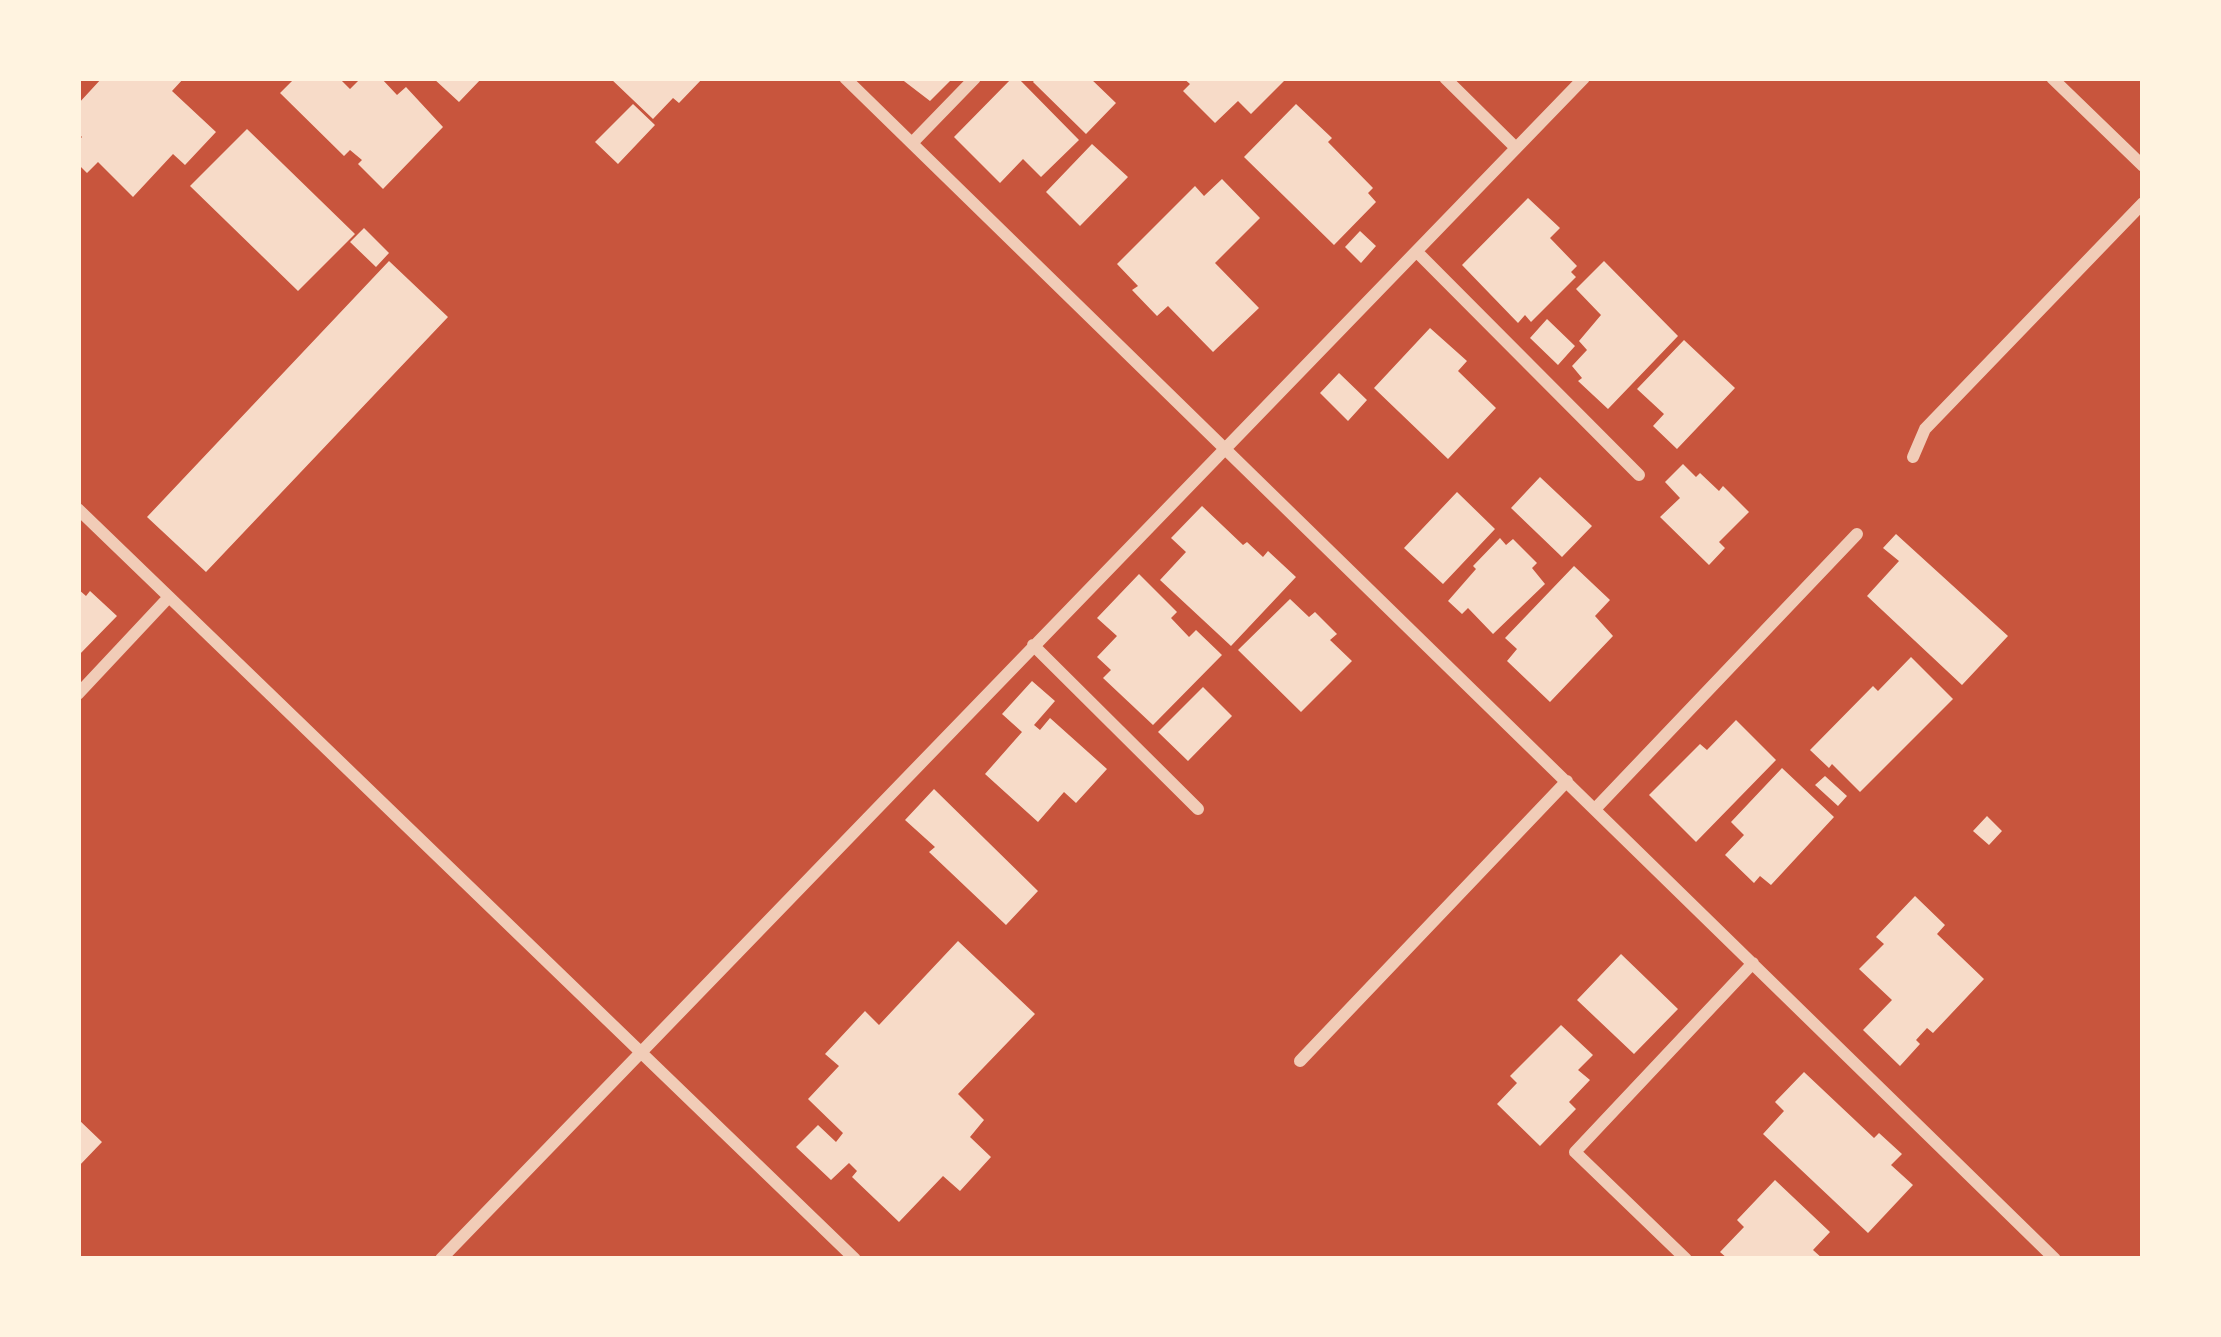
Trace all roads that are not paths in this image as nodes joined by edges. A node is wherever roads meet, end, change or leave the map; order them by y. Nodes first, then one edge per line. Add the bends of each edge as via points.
1 (845, 78) edge
2 (975, 78) edge
3 (1445, 78) edge
4 (1584, 78) edge
5 (2052, 78) edge
6 (912, 143) junction
7 (1516, 148) junction
8 (2143, 166) edge
9 (2143, 203) edge
10 (1417, 252) junction
11 (1228, 450) junction
12 (1913, 457) dead end
13 (1639, 475) dead end
14 (78, 509) edge
15 (1857, 534) dead end
16 (168, 598) junction
17 (1033, 645) junction
18 (78, 694) edge
19 (1567, 781) junction
20 (1198, 809) dead end
21 (1595, 809) junction
22 (1753, 963) junction
23 (642, 1052) junction
24 (1300, 1061) dead end
25 (441, 1259) edge
26 (856, 1259) edge
27 (1686, 1259) edge
28 (2055, 1259) edge

1 - 6 street
2 - 6 street
3 - 7 street
4 - 7 street
5 - 8 street
6 - 11 street
7 - 10 street
9 - 12 street via 1925,429
10 - 11 street
10 - 13 street
11 - 17 street
11 - 19 street
14 - 16 street
15 - 21 street
16 - 18 street
16 - 23 street
17 - 20 street
17 - 23 street
19 - 21 street
19 - 24 street
21 - 22 street
22 - 27 street via 1575,1152
22 - 28 street
23 - 25 street
23 - 26 street

